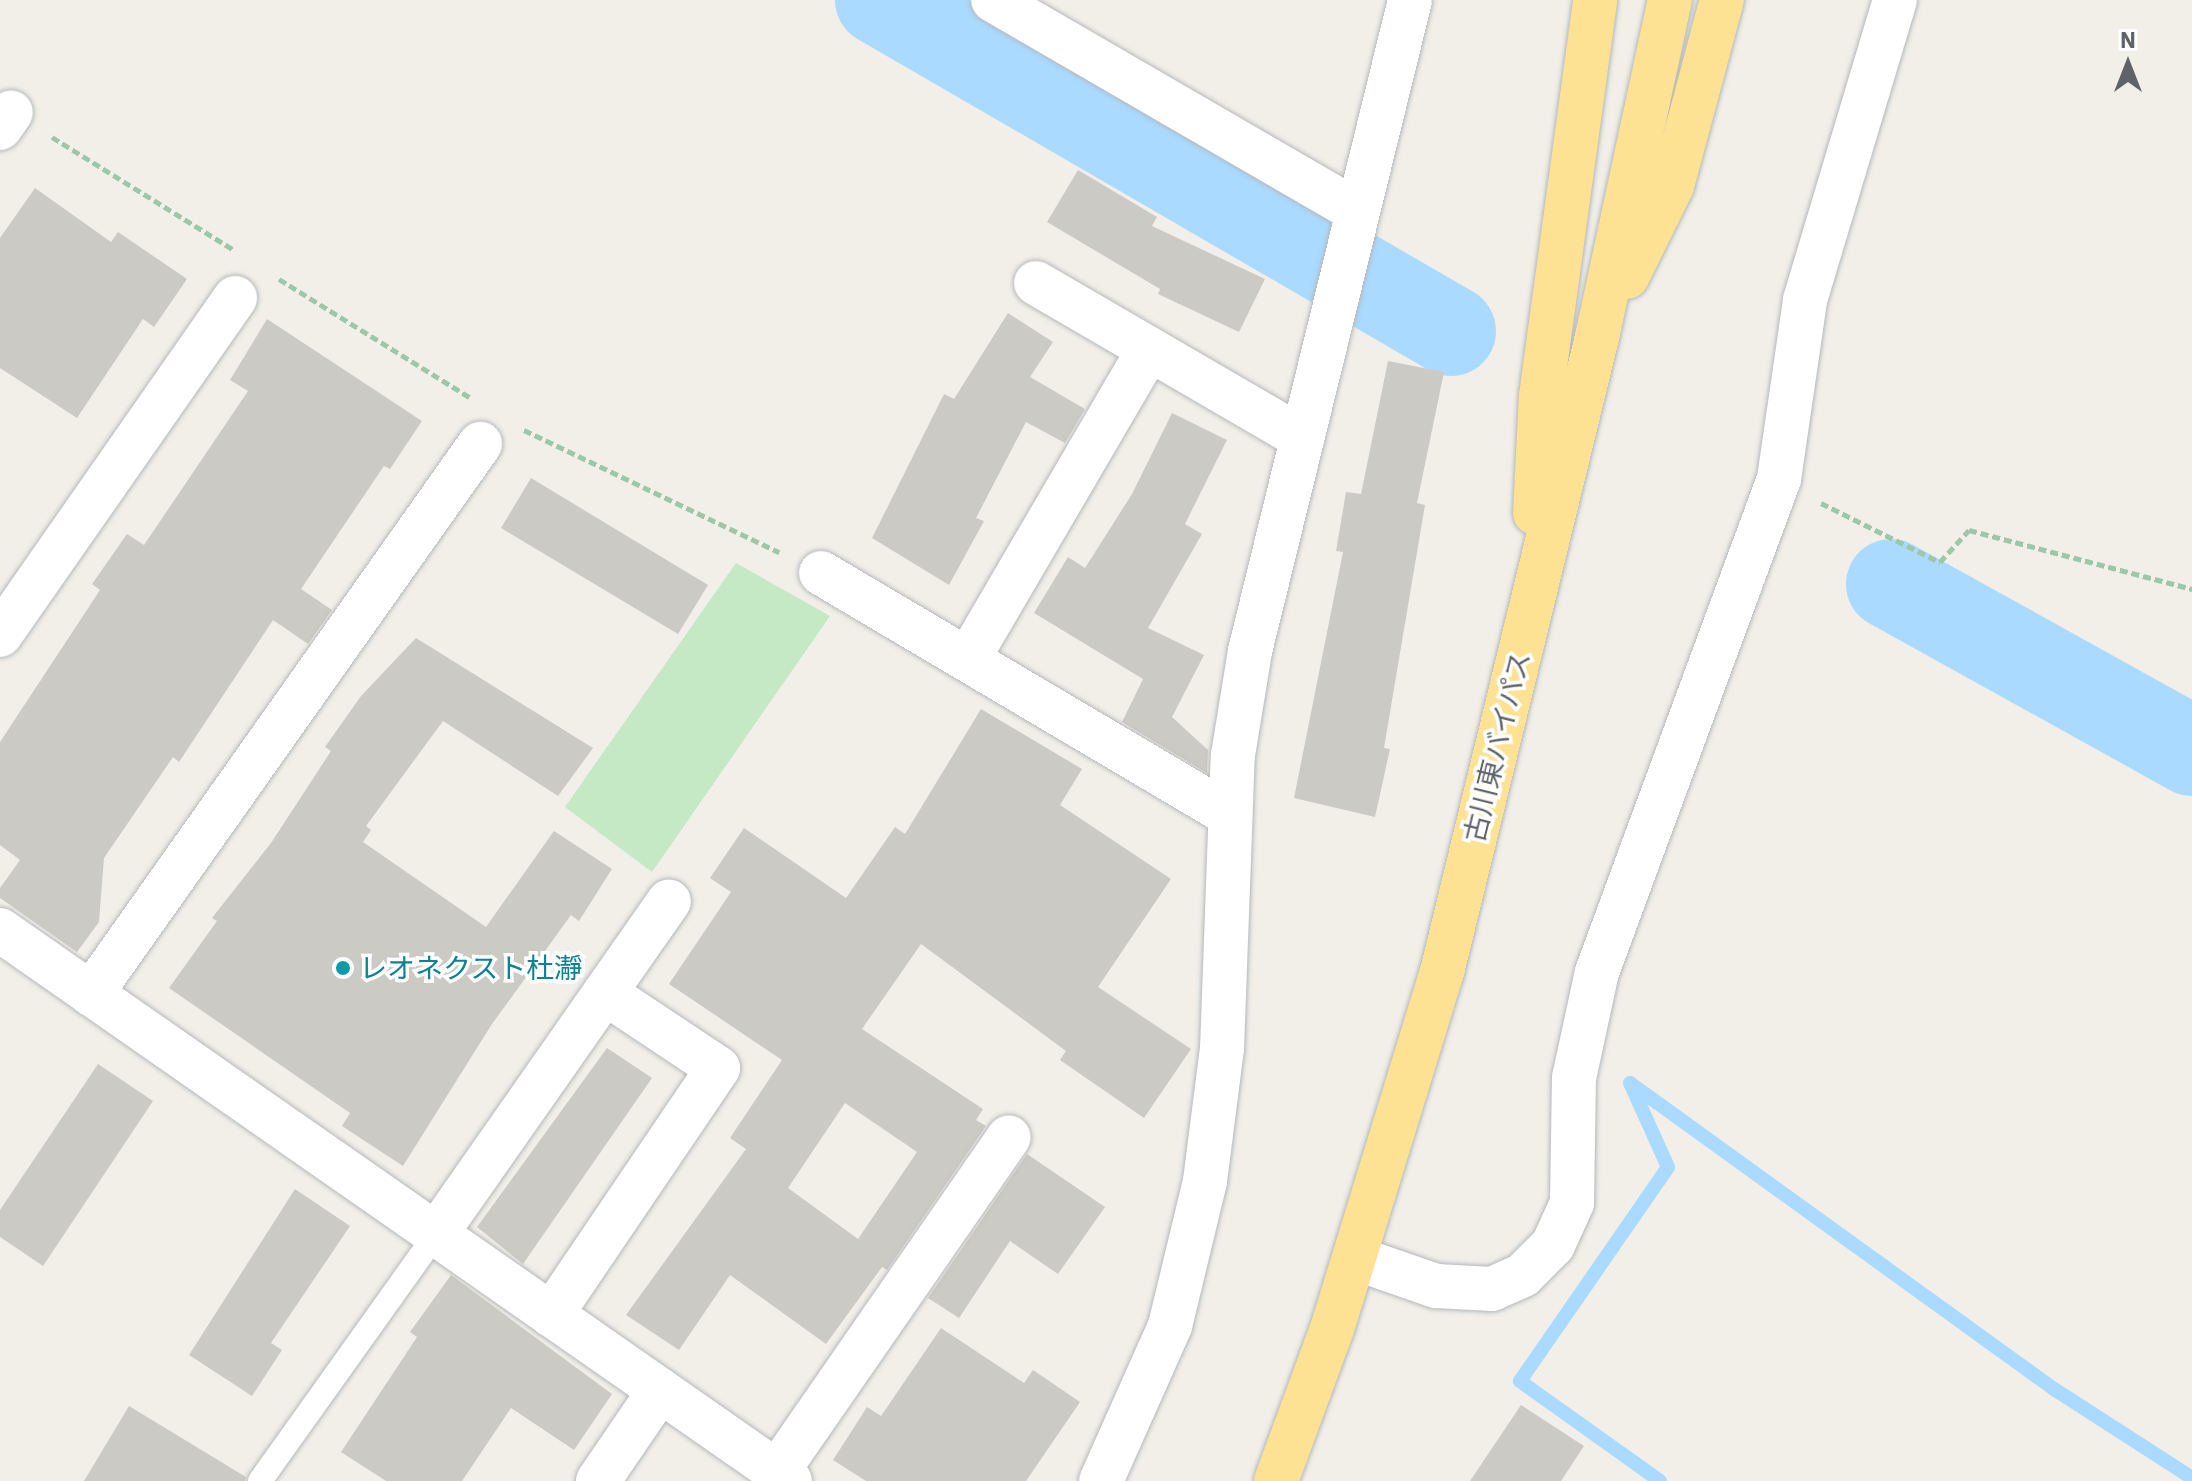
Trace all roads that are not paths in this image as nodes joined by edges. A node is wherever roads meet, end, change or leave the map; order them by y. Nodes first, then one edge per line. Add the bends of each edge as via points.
1 (993, 0) edge
2 (1410, 0) edge
3 (1595, 0) edge
4 (1670, 0) edge
5 (1722, 0) edge
6 (1895, 0) edge
7 (1353, 229) junction
8 (1036, 283) dead end
9 (250, 284) road end
10 (1597, 337) junction
11 (1149, 349) junction
12 (480, 424) road end
13 (1302, 438) junction
14 (821, 573) road end
15 (1529, 619) junction
16 (0, 635) edge
17 (968, 659) junction
18 (1230, 815) junction
19 (669, 901) dead end
20 (0, 930) edge
21 (605, 993) junction
22 (91, 994) junction
23 (1009, 1137) dead end
24 (436, 1234) junction
25 (1355, 1258) junction
26 (551, 1315) junction
27 (660, 1390) junction
28 (783, 1476) edge
29 (260, 1481) edge
30 (598, 1481) edge
31 (1101, 1481) edge
32 (1276, 1481) edge

1 - 7 street
2 - 7 street
3 - 15 highway via 1541,396
4 - 10 highway, 古川東バイパス
5 - 10 highway via 1672,186
6 - 25 street via 1805,300 1779,479 1597,972 1574,1078 1572,1203 1553,1245 1523,1275 1492,1289 1436,1286
7 - 13 street
8 - 11 street
9 - 16 street
10 - 15 highway, 古川東バイパス
11 - 13 street
11 - 17 street
12 - 22 street
13 - 18 street via 1250,651 1233,755
14 - 17 street
15 - 25 highway, 古川東バイパス via 1442,972
17 - 18 street
18 - 31 street via 1222,1049 1205,1181 1170,1326
19 - 21 street
20 - 22 street
21 - 24 street
21 - 26 street via 718,1068
22 - 24 street
23 - 28 street
24 - 26 street
24 - 29 lane
25 - 32 highway, 古川東バイパス
26 - 27 street
27 - 28 street
27 - 30 street

